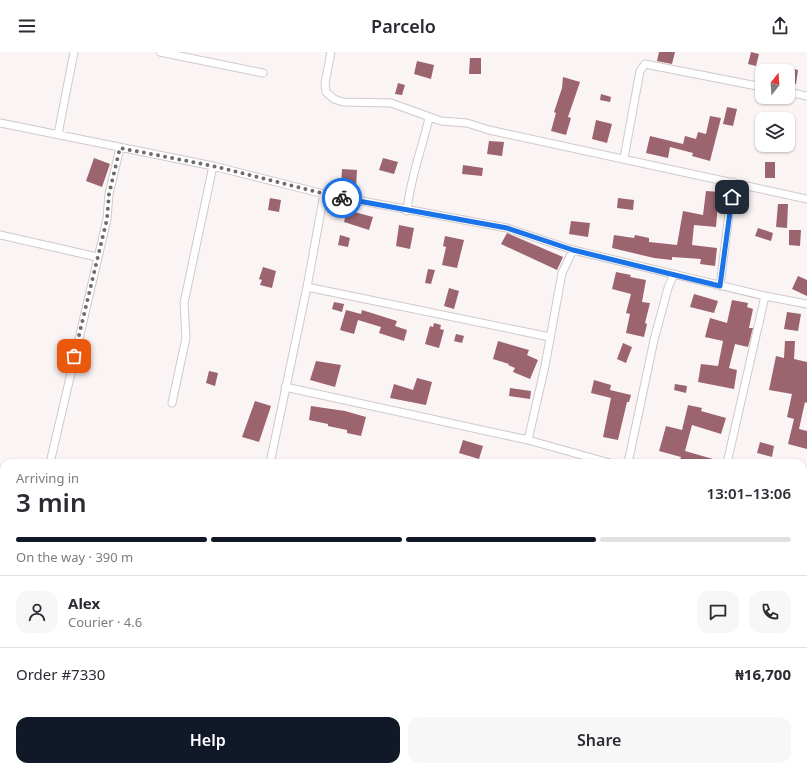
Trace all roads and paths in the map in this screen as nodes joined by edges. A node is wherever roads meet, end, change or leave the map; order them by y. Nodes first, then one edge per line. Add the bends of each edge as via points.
1 (74, 52) edge
2 (160, 52) edge
3 (331, 52) edge
4 (263, 73) dead end
5 (755, 86) edge
6 (795, 93) edge
7 (807, 96) edge
8 (429, 118) junction
9 (0, 123) edge
10 (58, 134) junction
11 (120, 148) junction
12 (624, 158) junction
13 (213, 166) junction
14 (733, 182) junction
15 (324, 194) junction
16 (807, 199) edge
17 (407, 211) junction
18 (0, 235) edge
19 (573, 250) junction
20 (97, 257) junction
21 (674, 274) junction
22 (720, 286) junction
23 (307, 287) junction
24 (765, 296) junction
25 (807, 304) edge
26 (550, 337) junction
27 (286, 387) junction
28 (172, 403) dead end
29 (528, 440) junction
30 (51, 459) edge
31 (271, 459) edge
32 (596, 459) edge
33 (629, 459) edge
34 (728, 459) edge

1 - 10 street
2 - 4 street
3 - 8 street via 324,84 326,92 334,99 343,102 391,103
5 - 12 street via 645,64 640,71
6 - 7 street
8 - 12 street via 467,123 489,130
8 - 17 street via 412,177
9 - 10 street
10 - 11 street
11 - 13 street
11 - 20 street
12 - 14 street
13 - 15 street
13 - 28 street via 184,303 186,338
14 - 16 street
14 - 22 street
15 - 17 street
15 - 23 street
17 - 19 street via 507,228
18 - 20 street
19 - 21 street
19 - 26 street via 562,273
20 - 30 street
21 - 22 street
21 - 33 street via 663,302
22 - 24 street
23 - 26 street
23 - 27 street
24 - 25 street
24 - 34 street
26 - 29 street via 546,366
27 - 29 street
27 - 31 street
29 - 32 street

